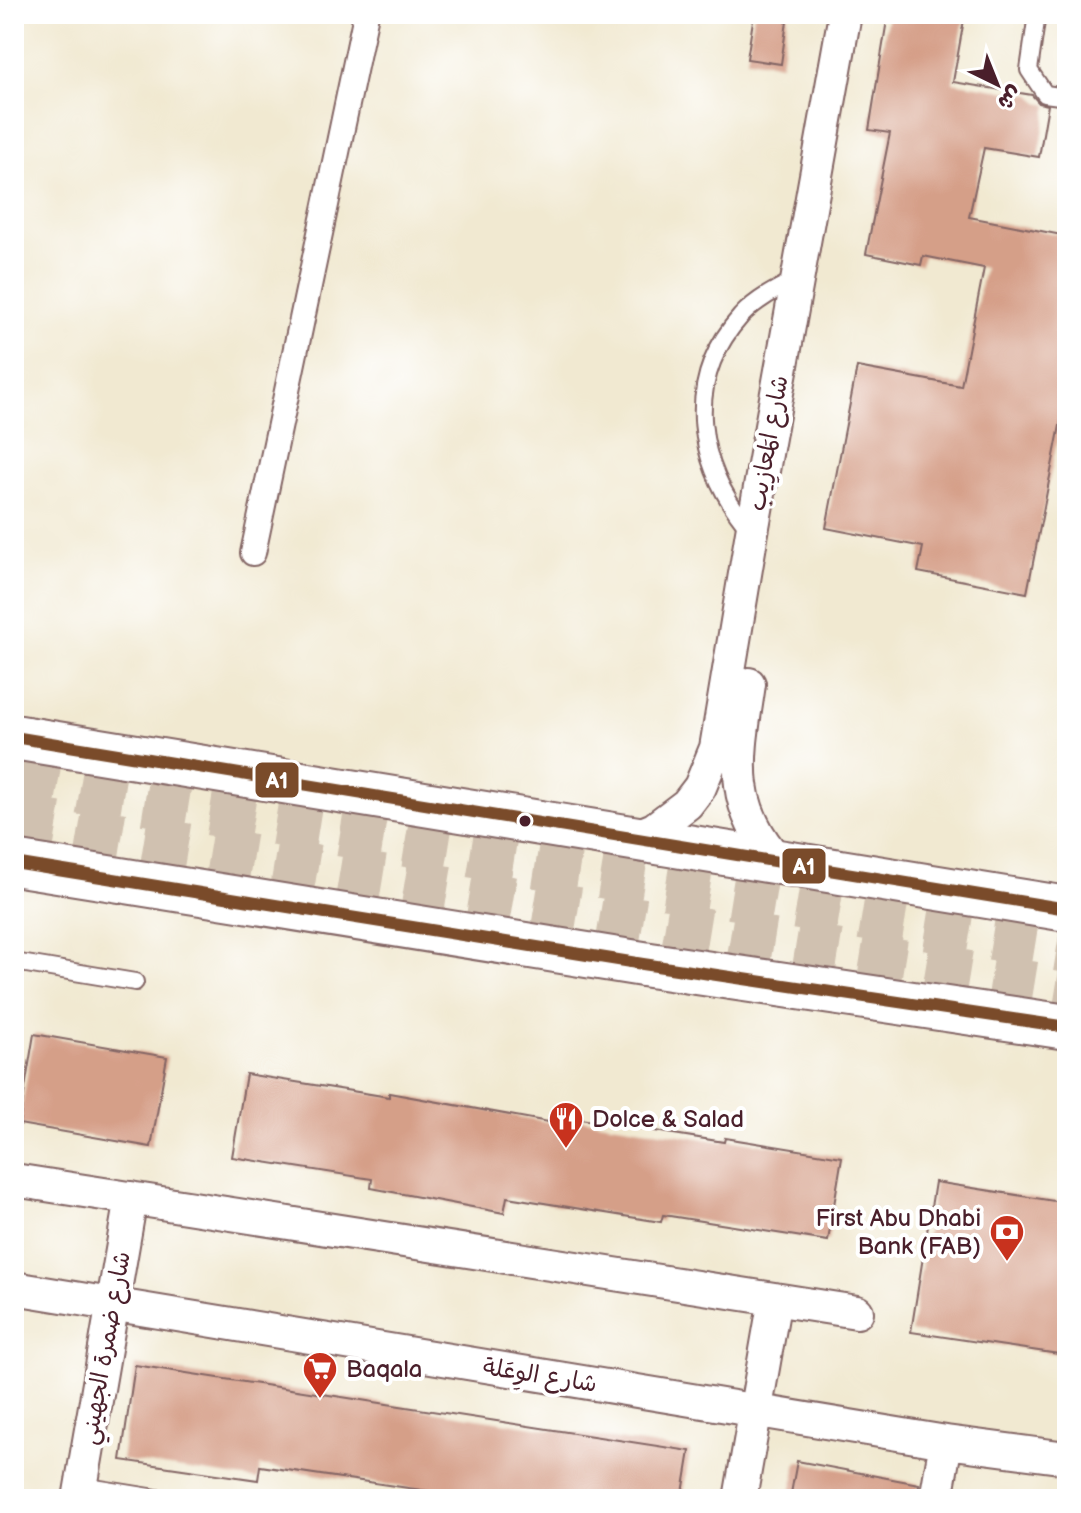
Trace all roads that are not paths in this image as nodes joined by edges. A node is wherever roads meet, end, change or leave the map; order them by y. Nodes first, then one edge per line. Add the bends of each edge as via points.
1 (366, 14) edge
2 (845, 14) edge
3 (1037, 14) edge
4 (1067, 97) edge
5 (797, 279) junction
6 (752, 532) junction
7 (253, 553) dead end
8 (756, 636) dead end
9 (14, 737) edge
10 (634, 837) junction
11 (778, 861) junction
12 (14, 863) edge
13 (1067, 909) edge
14 (14, 962) edge
15 (135, 982) dead end
16 (1067, 1027) edge
17 (14, 1180) edge
18 (131, 1198) junction
19 (14, 1288) edge
20 (775, 1299) junction
21 (113, 1305) junction
22 (857, 1312) dead end
23 (755, 1411) junction
24 (946, 1442) junction
25 (1067, 1458) edge
26 (80, 1492) edge
27 (163, 1499) edge
28 (740, 1499) edge
29 (936, 1499) edge

1 - 7 street
2 - 5 street, شارع المَعازِيب
3 - 4 lane via 1029,70 1045,94
5 - 6 street, شارع المَعازِيب
5 - 6 lane via 768,294 729,331 708,369 702,401 714,470 735,512
6 - 10 street, شارع المَعازِيب via 710,768 687,804
8 - 11 street via 739,773 749,820
9 - 10 main road
10 - 11 main road
11 - 13 main road
12 - 16 main road
14 - 15 lane
17 - 18 street
18 - 20 street
18 - 21 street, شارع ضمرة الجهيني
19 - 21 street, شارع الوِعَلة
20 - 22 street
20 - 23 street
21 - 23 street, شارع الوِعَلة
21 - 26 street, شارع ضمرة الجهيني
23 - 24 street, شارع الوِعَلة
23 - 28 street
24 - 25 street, شارع الوِعَلة
24 - 29 street
26 - 27 lane

